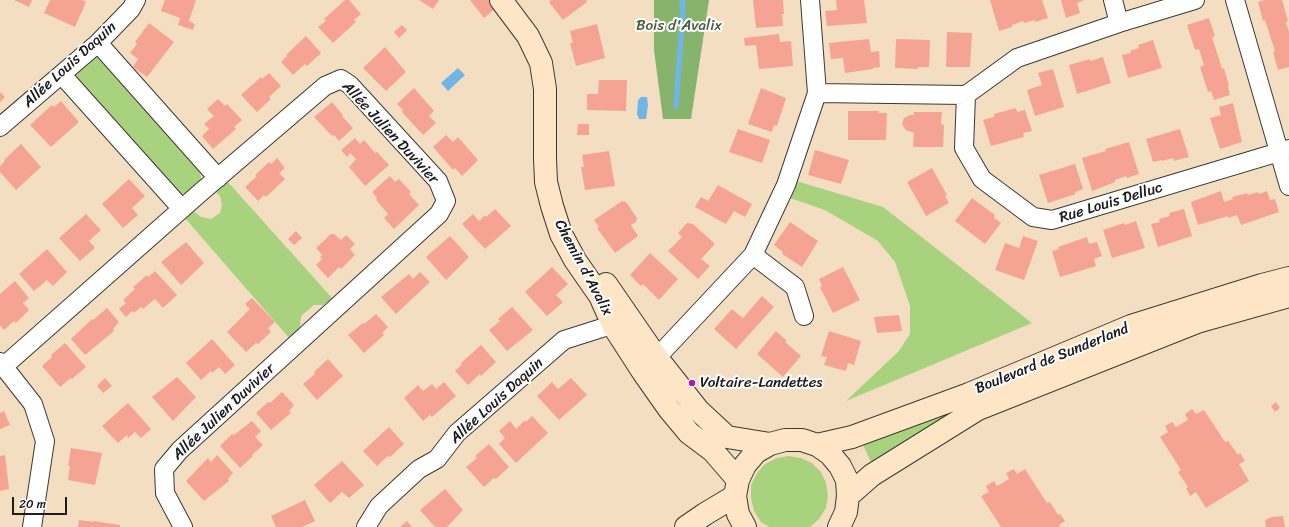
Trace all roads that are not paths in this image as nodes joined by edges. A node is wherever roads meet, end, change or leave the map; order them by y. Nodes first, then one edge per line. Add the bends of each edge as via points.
1 (136, 0) edge
2 (501, 0) edge
3 (516, 0) edge
4 (810, 0) edge
5 (1113, 0) edge
6 (1195, 0) edge
7 (1235, 0) edge
8 (1119, 23) junction
9 (98, 43) junction
10 (62, 75) junction
11 (817, 93) junction
12 (966, 95) junction
13 (0, 127) edge
14 (1284, 151) edge
15 (218, 178) junction
16 (1289, 186) edge
17 (182, 209) junction
18 (753, 255) junction
19 (1289, 278) edge
20 (1289, 296) edge
21 (804, 316) dead end
22 (621, 321) junction
23 (2, 364) edge
24 (650, 365) junction
25 (770, 444) junction
26 (817, 445) junction
27 (736, 488) junction
28 (848, 496) junction
29 (32, 527) edge
30 (183, 527) edge
31 (366, 527) edge
32 (686, 527) edge
33 (745, 527) edge
34 (839, 527) edge

1 - 9 street, Allée Louis Daquin via 131,9
2 - 22 main road, Chemin d'Avalix via 528,36 541,63 545,89 546,182 561,234 575,260
3 - 22 main road, Chemin d'Avalix via 546,45 552,61 557,87 559,186 566,210 573,230
4 - 11 street
5 - 8 street
6 - 8 street
7 - 14 street
8 - 12 street via 1017,58
9 - 10 street, Allée Louis Daquin
9 - 15 street
10 - 13 street, Allée Louis Daquin
10 - 17 street
11 - 12 street
11 - 18 street via 786,185
12 - 14 street, Rue Louis Delluc via 964,148 982,179 1033,217 1052,220
14 - 16 street
15 - 17 street, Allée Julien Duvivier
15 - 30 street, Allée Julien Duvivier via 325,86 341,79 350,85 438,181 446,200 439,214 180,450 164,468 165,493
17 - 23 street, Allée Julien Duvivier
18 - 21 street via 795,287
18 - 24 street
19 - 26 main road, Boulevard de Sunderland via 1131,326 969,394 852,437
20 - 28 main road, Boulevard de Sunderland via 1197,322 978,409 872,475
22 - 24 main road, Chemin d'Avalix
22 - 31 street, Allée Louis Daquin via 564,340 457,433 437,459 419,469 379,506
23 - 29 street via 33,404 45,440
24 - 25 main road, Chemin d'Avalix via 727,437
24 - 27 main road, Chemin d'Avalix via 669,409 689,433 713,451
25 - 26 main road via 785,440 802,440
25 - 27 main road via 756,452 745,464
26 - 28 main road via 830,454 840,466 847,480
27 - 32 main road
27 - 33 main road via 738,514
28 - 34 main road via 846,512

